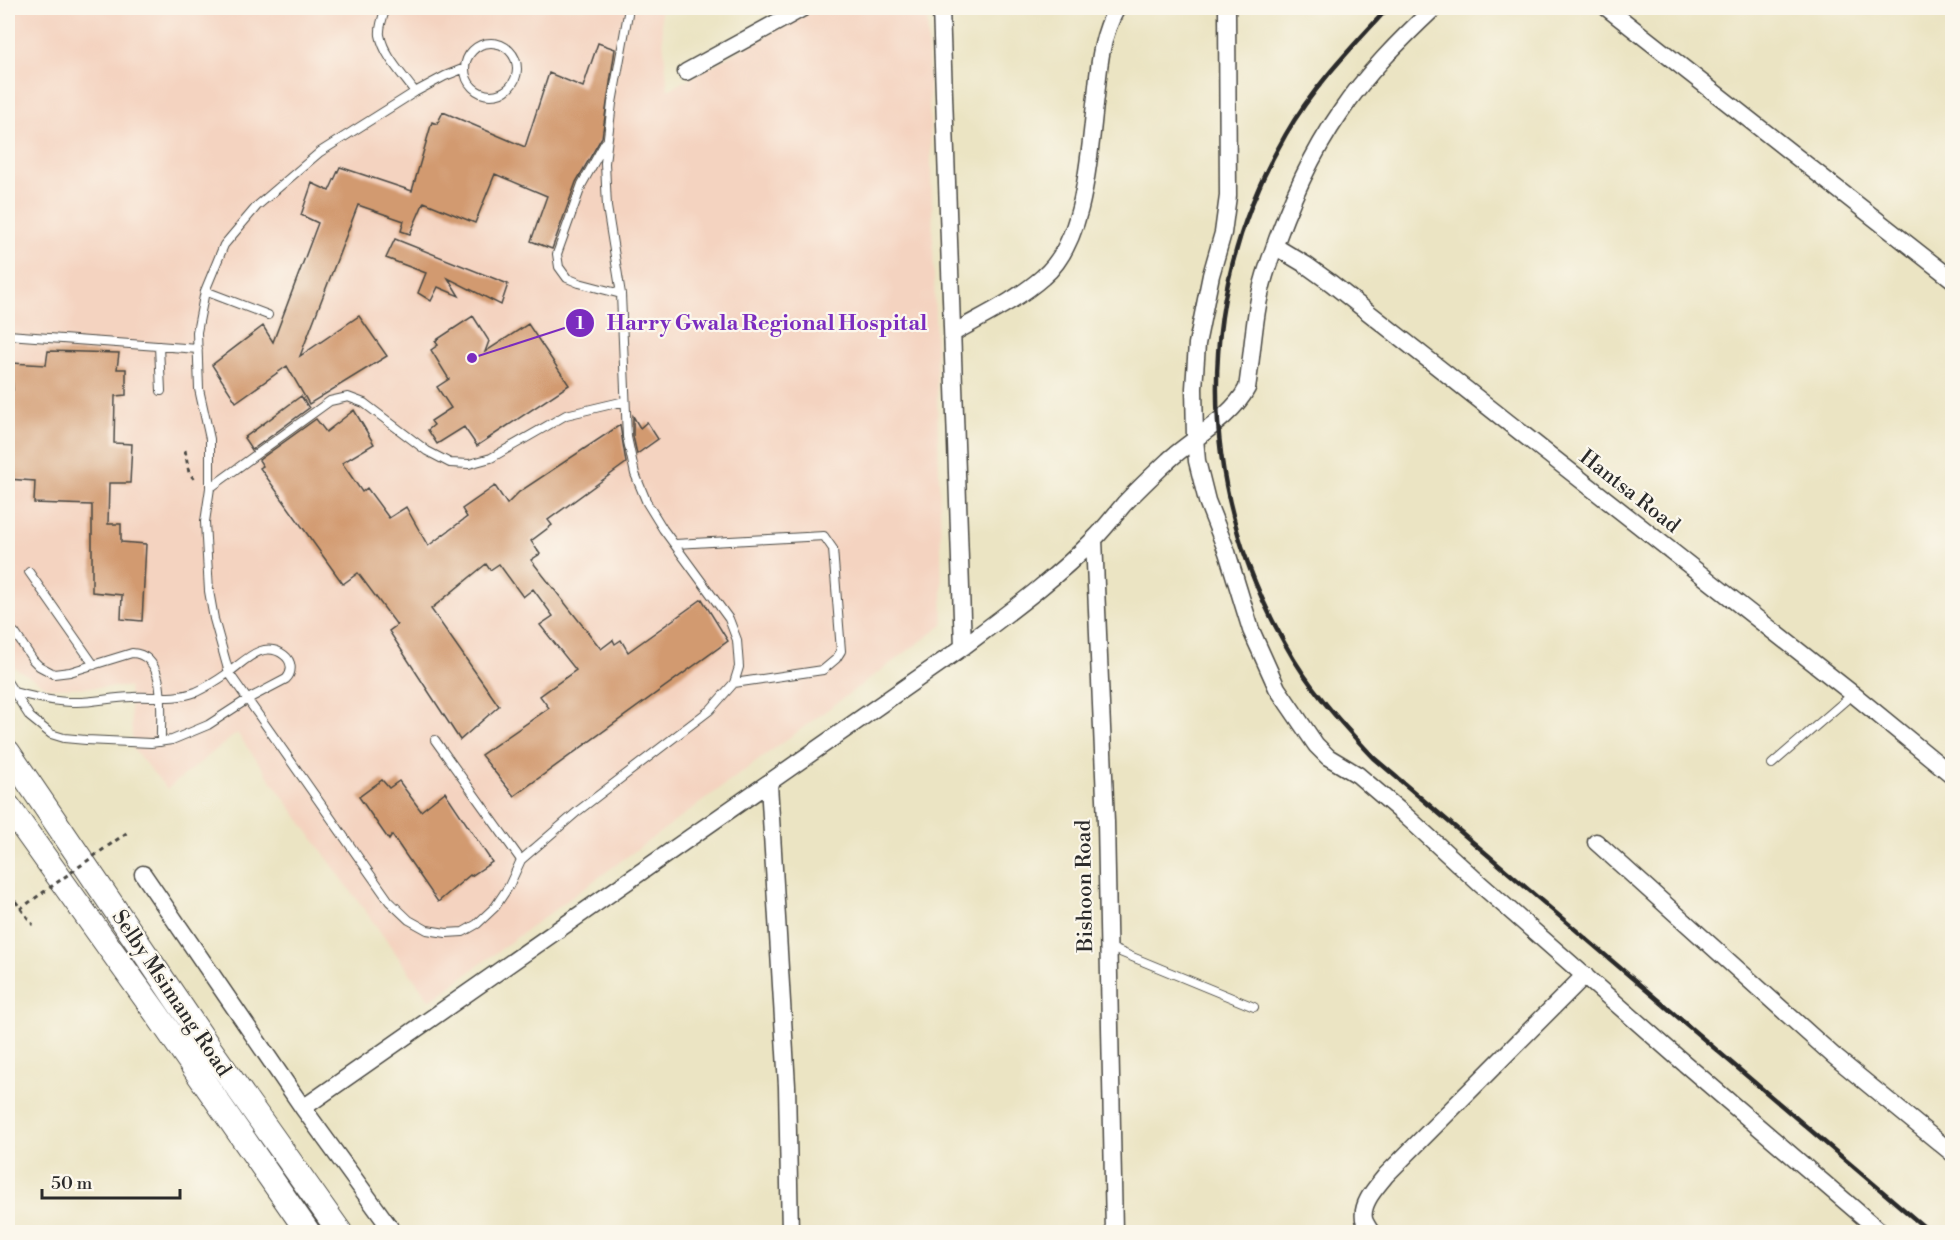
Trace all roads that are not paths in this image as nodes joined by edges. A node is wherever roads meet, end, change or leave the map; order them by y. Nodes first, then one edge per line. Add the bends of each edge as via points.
1 (386, 8) edge
2 (629, 8) edge
3 (803, 8) edge
4 (941, 8) edge
5 (1117, 8) edge
6 (1227, 8) edge
7 (1434, 8) edge
8 (1607, 8) edge
9 (465, 68) junction
10 (686, 72) dead end
11 (415, 92) junction
12 (608, 139) junction
13 (1276, 247) junction
14 (1953, 279) edge
15 (205, 291) junction
16 (621, 294) junction
17 (268, 315) dead end
18 (953, 333) junction
19 (8, 334) edge
20 (159, 346) junction
21 (198, 349) junction
22 (160, 391) dead end
23 (626, 401) junction
24 (1195, 438) junction
25 (210, 492) junction
26 (1094, 539) junction
27 (675, 544) junction
28 (29, 572) dead end
29 (15, 633) dead end
30 (963, 647) junction
31 (94, 665) junction
32 (229, 673) junction
33 (8, 683) edge
34 (734, 683) junction
35 (14, 692) junction
36 (1853, 694) junction
37 (160, 698) junction
38 (248, 699) junction
39 (435, 740) dead end
40 (160, 742) junction
41 (8, 752) edge
42 (1772, 764) dead end
43 (1953, 775) edge
44 (769, 784) junction
45 (8, 806) edge
46 (1596, 842) dead end
47 (521, 860) junction
48 (143, 873) dead end
49 (1108, 947) junction
50 (1585, 975) junction
51 (1254, 1007) dead end
52 (303, 1108) junction
53 (1953, 1154) edge
54 (308, 1233) edge
55 (340, 1233) edge
56 (393, 1233) edge
57 (790, 1233) edge
58 (1114, 1233) edge
59 (1371, 1233) edge
60 (1881, 1233) edge

1 - 11 lane via 381,23 382,42
2 - 12 lane
3 - 10 street
4 - 18 street
5 - 18 street via 1101,52 1088,166 1068,245 1043,278
6 - 24 street via 1228,196 1197,344
7 - 13 street via 1374,69 1340,112 1302,178
8 - 14 street
9 - 9 lane via 469,55 479,46 492,43 505,47 518,70 514,83 504,92 491,95 478,92 468,82
9 - 11 lane
11 - 15 lane via 320,152 257,206 224,245
12 - 16 lane via 604,163 607,207
12 - 16 lane via 582,184 558,254 567,278
13 - 24 street via 1260,299 1247,388 1231,409
13 - 36 street, Hantsa Road via 1331,284
15 - 17 lane
15 - 21 lane via 197,332
16 - 23 lane
18 - 30 street
19 - 20 lane
20 - 21 lane
20 - 22 lane
21 - 25 lane via 199,389 210,439
23 - 25 lane via 566,415 491,458 469,464 450,463 427,451 364,404 348,397 330,401
23 - 27 lane via 627,436 635,474 647,503
24 - 26 street via 1144,484
24 - 50 street via 1206,501 1227,552 1251,630 1277,688 1301,725 1328,757 1383,796
25 - 32 lane via 205,522 209,591
26 - 30 street via 1030,596
26 - 49 street, Bishoon Road
27 - 34 lane via 729,619 737,640 739,667
27 - 34 lane via 824,536 833,549 841,651 836,659 823,670
28 - 31 lane
29 - 31 lane via 33,660 54,674
30 - 44 street
31 - 37 lane via 140,653 158,673
32 - 37 lane via 196,692
32 - 38 lane
32 - 38 lane via 263,650 284,654 288,659 291,670 286,679
33 - 35 lane
34 - 47 lane via 710,710
35 - 37 lane via 74,702
35 - 40 lane via 30,717 51,734 126,743
36 - 42 lane
36 - 43 street, Hantsa Road
37 - 40 lane
38 - 40 lane via 208,725
38 - 47 lane via 390,901 409,920 427,930 463,932 495,907
39 - 47 lane
41 - 55 main road, Selby Msimang Road
44 - 52 street
44 - 57 street via 787,1086
45 - 54 main road, Selby Msimang Road
46 - 53 street via 1835,1058
48 - 52 street
49 - 51 lane
49 - 58 street, Bishoon Road
50 - 59 street via 1386,1175 1365,1210 1364,1220
50 - 60 street
52 - 56 street

